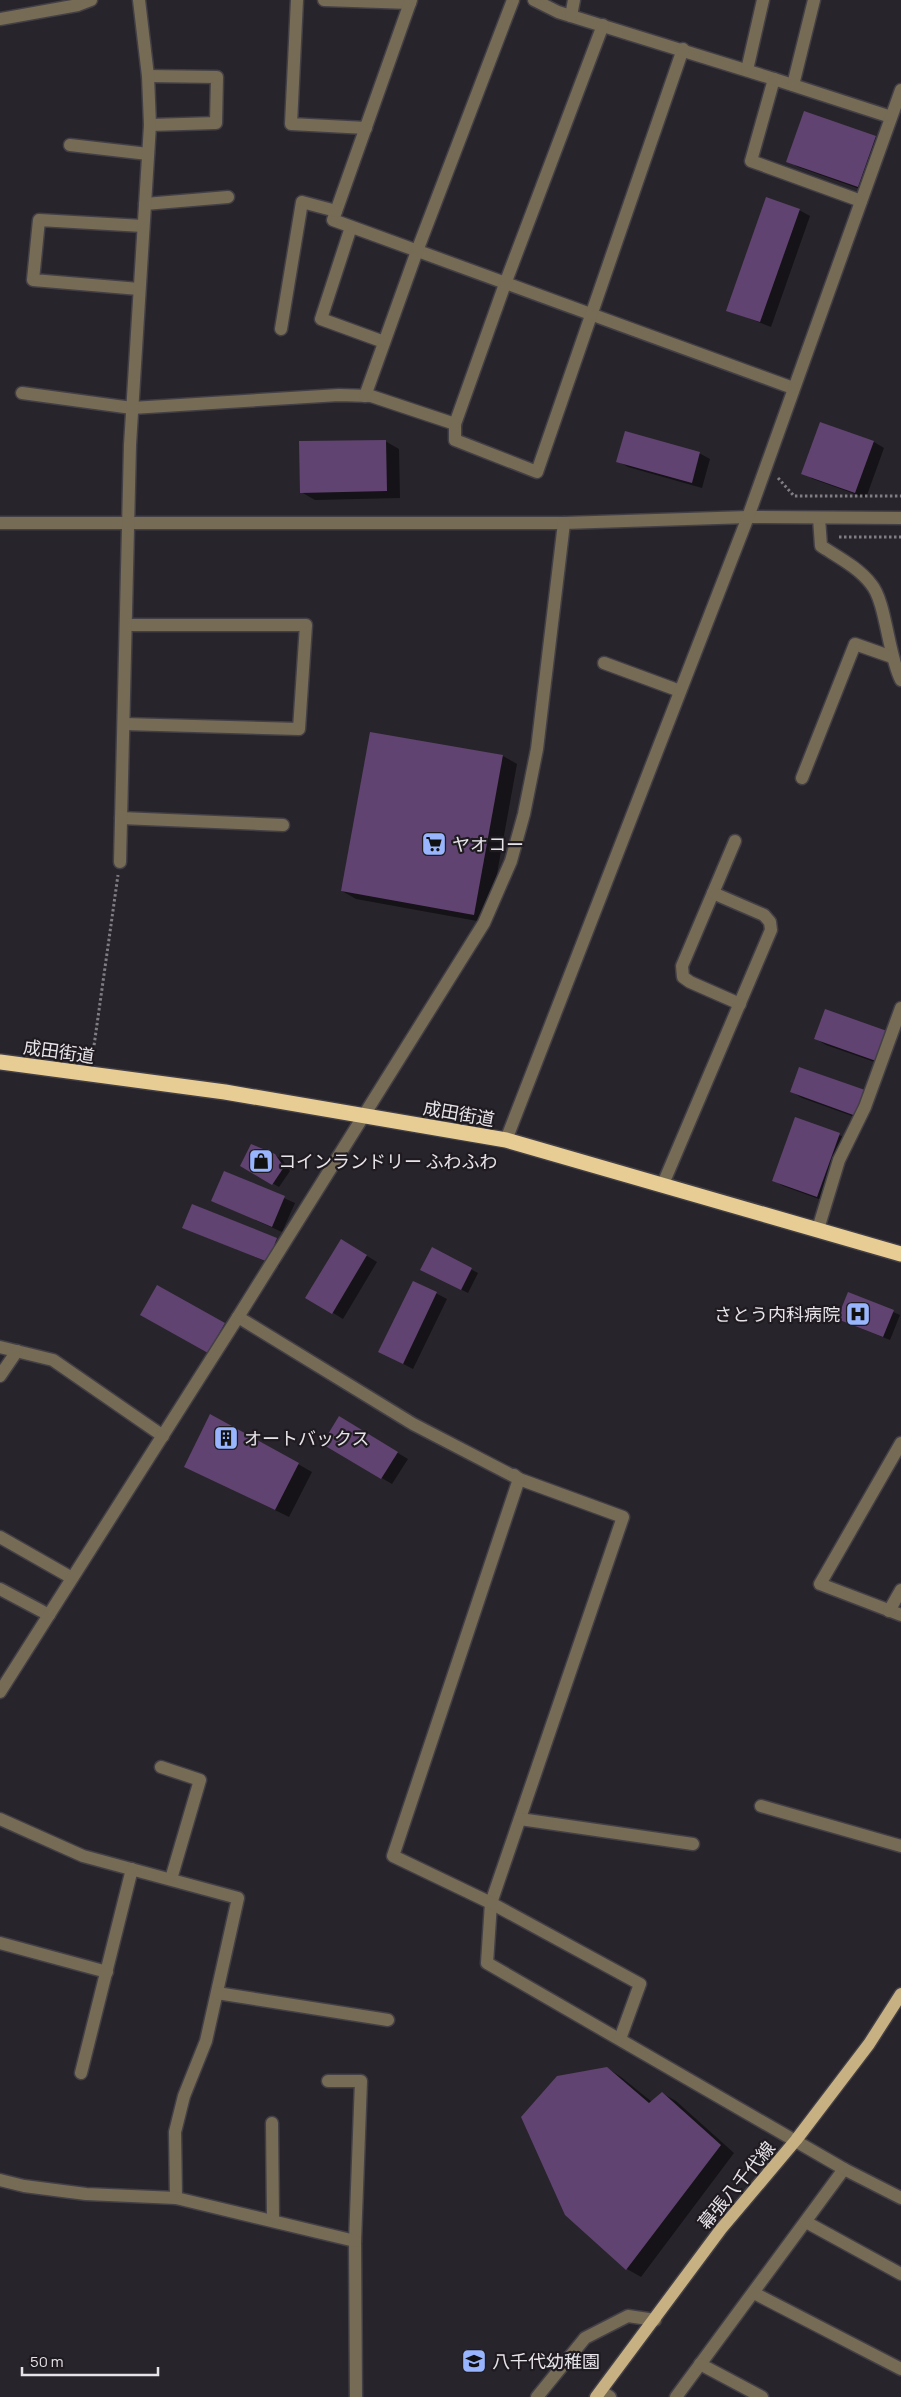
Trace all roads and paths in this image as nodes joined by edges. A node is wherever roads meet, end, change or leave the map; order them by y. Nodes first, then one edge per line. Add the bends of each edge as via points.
1 (91, 0) edge
2 (139, 0) edge
3 (297, 0) edge
4 (324, 0) edge
5 (513, 0) edge
6 (534, 0) edge
7 (574, 0) edge
8 (762, 0) edge
9 (814, 0) edge
10 (410, 1) edge
11 (571, 16) junction
12 (0, 19) edge
13 (603, 25) junction
14 (683, 49) junction
15 (747, 70) junction
16 (148, 76) junction
17 (774, 79) junction
18 (793, 85) junction
19 (901, 90) edge
20 (891, 118) junction
21 (150, 125) junction
22 (366, 128) junction
23 (70, 145) dead end
24 (148, 154) junction
25 (228, 197) dead end
26 (861, 201) junction
27 (145, 204) junction
28 (336, 211) junction
29 (143, 226) junction
30 (351, 227) junction
31 (417, 251) junction
32 (506, 284) junction
33 (140, 289) junction
34 (592, 315) junction
35 (281, 329) dead end
36 (384, 342) junction
37 (793, 388) junction
38 (22, 394) dead end
39 (365, 396) junction
40 (132, 408) junction
41 (455, 424) junction
42 (777, 470) dead end
43 (901, 496) edge
44 (748, 517) junction
45 (819, 518) junction
46 (901, 518) edge
47 (129, 522) junction
48 (0, 523) edge
49 (564, 523) junction
50 (839, 537) dead end
51 (901, 537) edge
52 (126, 625) junction
53 (892, 657) junction
54 (604, 663) dead end
55 (901, 680) edge
56 (680, 691) junction
57 (124, 724) junction
58 (802, 778) dead end
59 (121, 818) junction
60 (283, 824) dead end
61 (736, 841) dead end
62 (120, 862) joint
63 (713, 893) junction
64 (740, 1004) junction
65 (901, 1008) edge
66 (0, 1062) edge
67 (90, 1074) junction
68 (365, 1116) junction
69 (506, 1140) junction
70 (663, 1184) junction
71 (818, 1229) junction
72 (901, 1254) edge
73 (238, 1317) junction
74 (0, 1347) edge
75 (16, 1351) junction
76 (0, 1376) edge
77 (163, 1436) junction
78 (901, 1443) edge
79 (519, 1479) junction
80 (0, 1537) edge
81 (72, 1578) junction
82 (0, 1588) edge
83 (901, 1590) edge
84 (895, 1613) edge
85 (49, 1615) junction
86 (0, 1692) edge
87 (161, 1767) dead end
88 (761, 1806) dead end
89 (0, 1819) edge
90 (520, 1819) junction
91 (693, 1844) dead end
92 (901, 1846) edge
93 (132, 1869) junction
94 (171, 1879) junction
95 (491, 1903) junction
96 (0, 1942) edge
97 (107, 1972) junction
98 (217, 1993) junction
99 (901, 1994) edge
100 (388, 2020) dead end
101 (620, 2040) junction
102 (81, 2074) dead end
103 (328, 2081) dead end
104 (272, 2123) dead end
105 (796, 2140) junction
106 (844, 2169) junction
107 (0, 2180) edge
108 (176, 2198) junction
109 (901, 2198) edge
110 (272, 2220) junction
111 (806, 2222) junction
112 (355, 2240) junction
113 (901, 2274) edge
114 (754, 2293) junction
115 (655, 2320) junction
116 (700, 2364) junction
117 (901, 2370) edge
118 (602, 2395) edge
119 (356, 2397) edge
120 (537, 2397) edge
121 (676, 2397) edge
122 (762, 2397) edge

1 - 12 street
2 - 16 street
3 - 22 street via 291,124
4 - 10 street
5 - 31 street
6 - 11 street
7 - 11 street
8 - 15 street
9 - 18 street
10 - 22 street
11 - 13 street
13 - 14 street
13 - 32 street
14 - 15 street
14 - 34 street
15 - 17 street
16 - 21 street
16 - 21 street via 217,77 216,123
17 - 18 street
17 - 26 street via 751,161
18 - 20 street
19 - 20 street
20 - 26 street
21 - 24 street
22 - 28 street
23 - 24 street
24 - 27 street
25 - 27 street
26 - 37 street
27 - 29 street
28 - 30 street via 333,220
28 - 35 street via 302,202
29 - 33 street
29 - 33 street via 39,220 33,280
30 - 31 street
30 - 36 street via 321,319
31 - 32 street
31 - 36 street
32 - 34 street
32 - 41 street
33 - 40 street
34 - 37 street
34 - 41 street via 537,472 455,440
36 - 39 street
37 - 44 street
38 - 40 street
39 - 40 street
39 - 41 street
40 - 47 street
42 - 43 path via 780,483 794,496
44 - 45 street
44 - 49 street
44 - 56 street
45 - 46 street
45 - 53 street via 821,546 873,585
47 - 48 street
47 - 49 street
47 - 52 street
49 - 68 street via 537,749 511,861 484,923
50 - 51 path
52 - 57 street
52 - 57 street via 306,625 299,729
53 - 55 street
53 - 58 street via 855,644
54 - 56 street
56 - 69 street
57 - 59 street
59 - 60 street
59 - 62 street
61 - 63 street
62 - 67 path
63 - 64 street via 682,966 684,976 690,982
63 - 64 street via 764,915 770,922 771,930
64 - 70 street
65 - 71 street via 865,1107 839,1160
66 - 67 highway, 成田街道
67 - 68 highway, 成田街道 via 225,1092
68 - 69 highway, 成田街道
68 - 73 street
69 - 70 highway, 成田街道
70 - 71 highway, 成田街道
71 - 72 highway, 成田街道
73 - 77 street
73 - 79 street via 413,1424
74 - 75 street
75 - 76 street
75 - 77 street via 53,1360
77 - 81 street
78 - 84 street via 820,1584
79 - 90 street via 623,1517
79 - 95 street via 393,1856
80 - 81 street
81 - 85 street
82 - 85 street
83 - 84 street
85 - 86 street
87 - 94 street via 200,1780
88 - 92 street
89 - 93 street via 83,1856
90 - 91 street
90 - 95 street
93 - 94 street
93 - 97 street
94 - 98 street via 238,1898
95 - 101 street via 487,1963
95 - 101 street via 640,1984
96 - 97 street
97 - 102 street
98 - 100 street
98 - 108 street via 206,2041 184,2096 175,2132
99 - 105 main road, 幕張八千代線 via 869,2044
101 - 105 street
103 - 112 street via 361,2081
104 - 110 street
105 - 106 street
105 - 115 main road, 幕張八千代線 via 721,2229
106 - 109 street
106 - 111 street
107 - 108 street via 86,2194
108 - 110 street
110 - 112 street
111 - 113 street
111 - 114 street
112 - 119 street
114 - 116 street
114 - 117 street
115 - 118 main road, 幕張八千代線
115 - 120 street via 628,2316 584,2338
116 - 121 street
116 - 122 street

